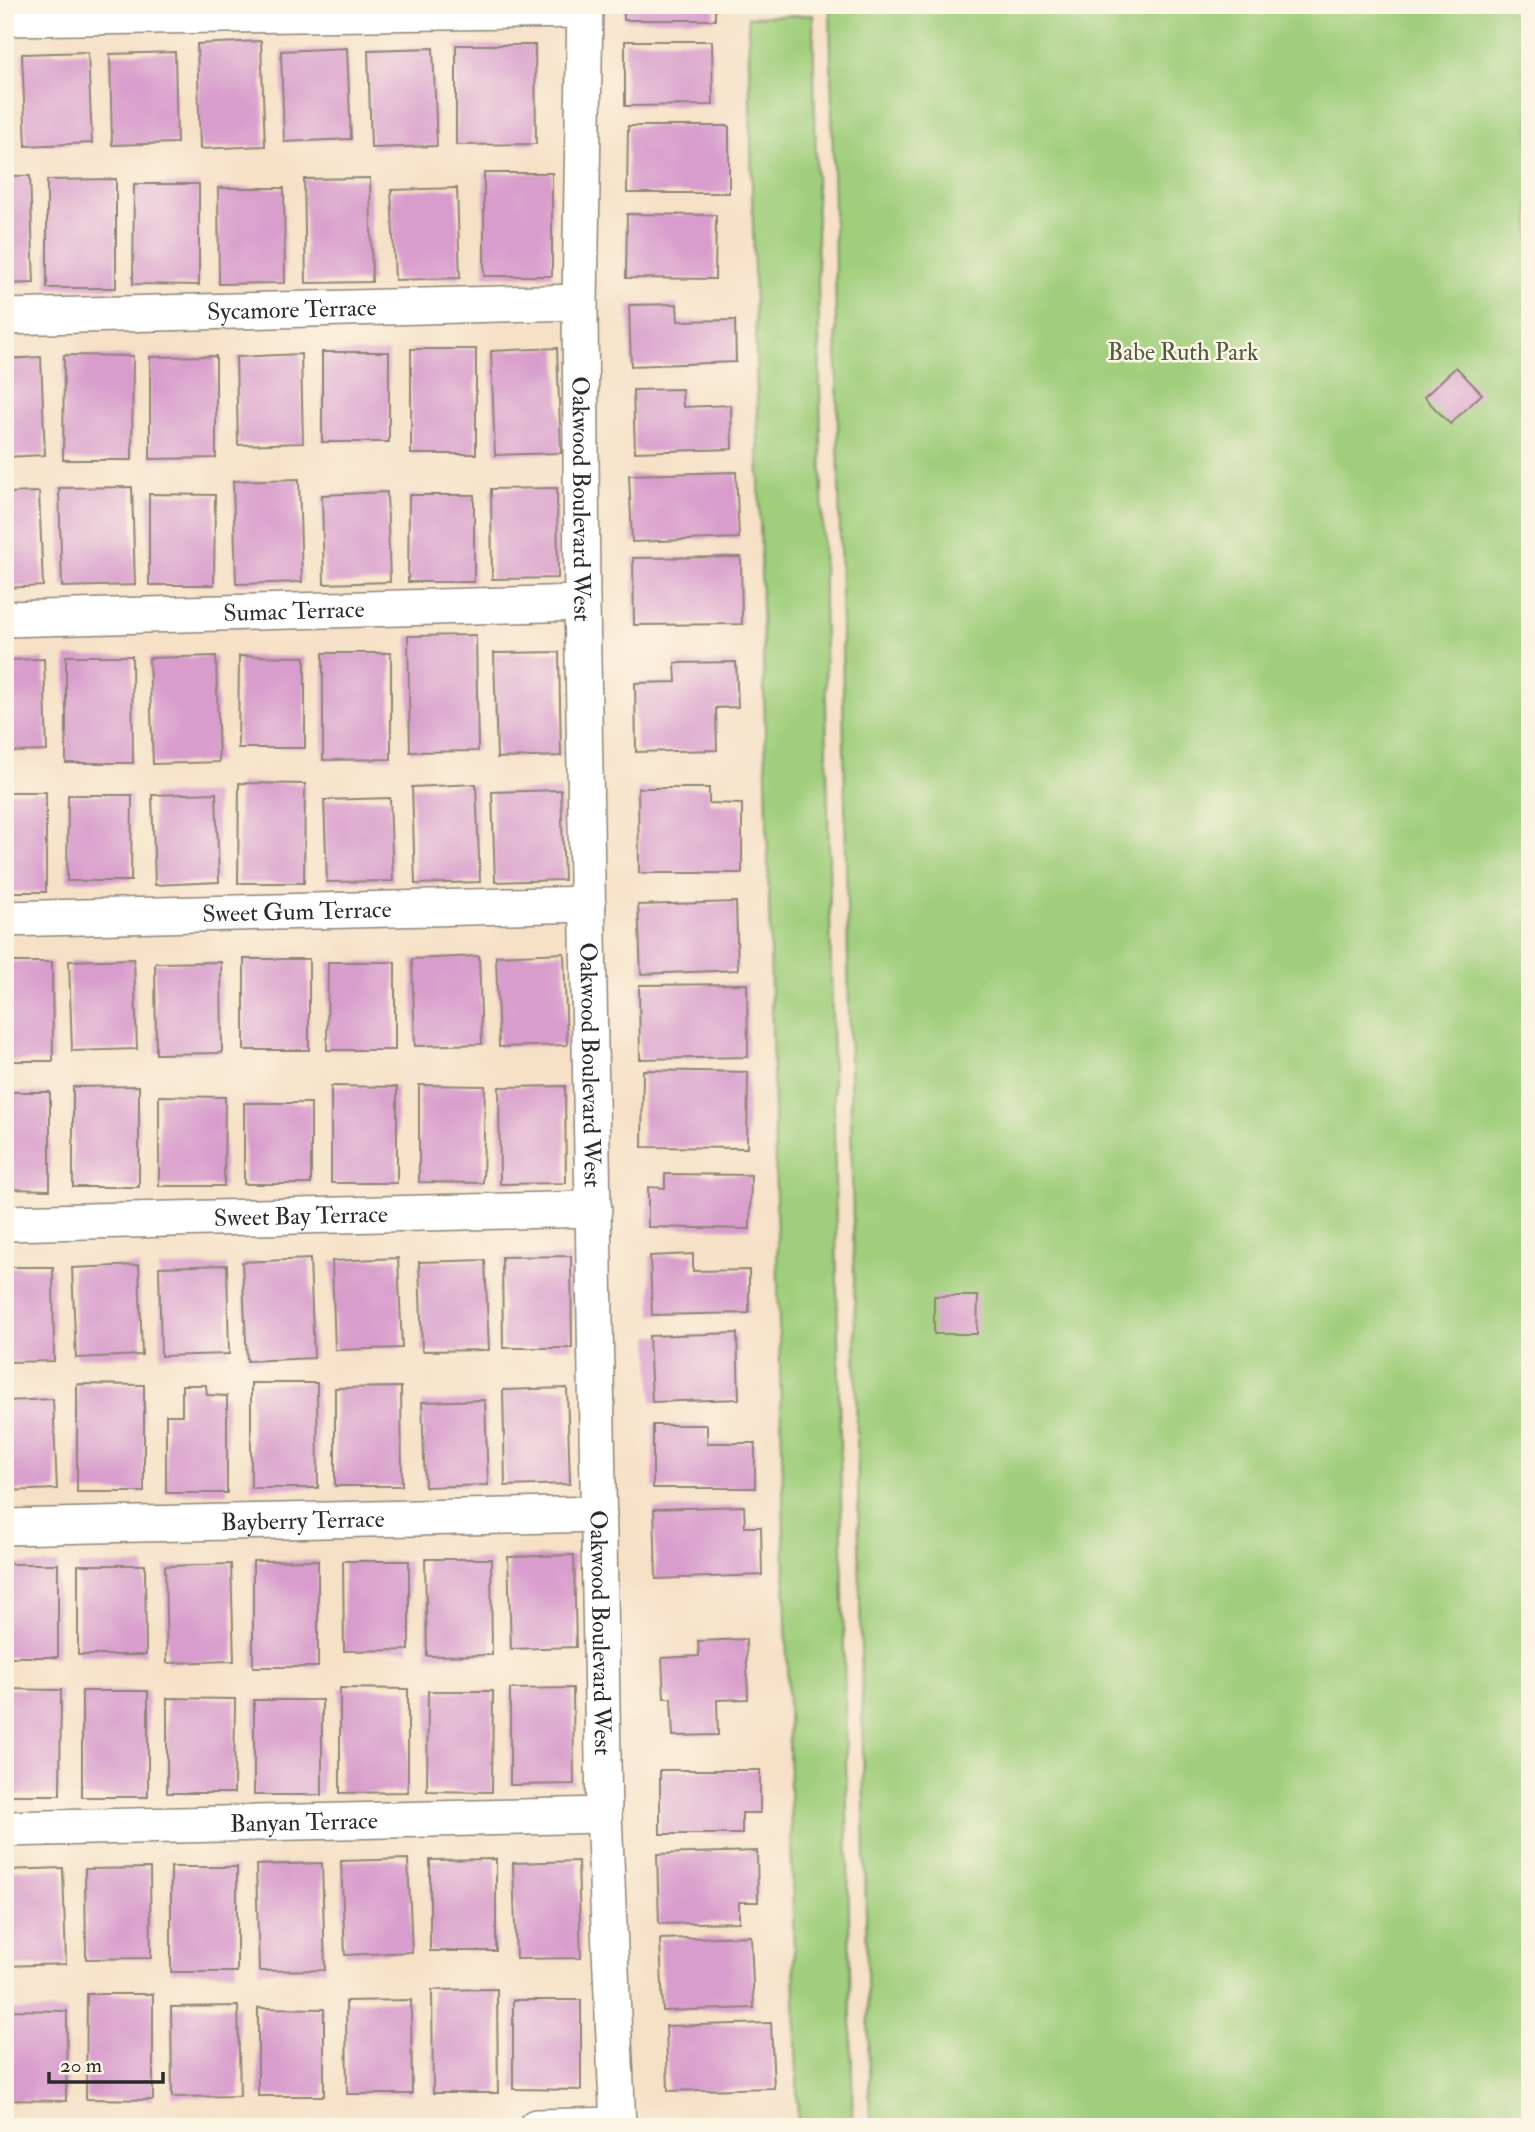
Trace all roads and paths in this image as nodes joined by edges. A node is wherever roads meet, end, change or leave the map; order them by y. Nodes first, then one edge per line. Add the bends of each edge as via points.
1 (585, 8) edge
2 (5, 18) edge
3 (580, 302) junction
4 (5, 317) edge
5 (582, 603) junction
6 (5, 618) edge
7 (588, 904) junction
8 (5, 919) edge
9 (594, 1209) junction
10 (5, 1223) edge
11 (599, 1514) junction
12 (5, 1527) edge
13 (604, 1815) junction
14 (5, 1829) edge
15 (618, 2126) edge
16 (536, 2127) edge

1 - 2 street
1 - 3 street, Oakwood Boulevard West
3 - 4 street, Sycamore Terrace
3 - 5 street, Oakwood Boulevard West
5 - 6 street, Sumac Terrace
5 - 7 street, Oakwood Boulevard West
7 - 8 street, Sweet Gum Terrace
7 - 9 street, Oakwood Boulevard West
9 - 10 street, Sweet Bay Terrace
9 - 11 street, Oakwood Boulevard West
11 - 12 street, Bayberry Terrace
11 - 13 street, Oakwood Boulevard West
13 - 14 street, Banyan Terrace
13 - 15 street, Oakwood Boulevard West
15 - 16 street

